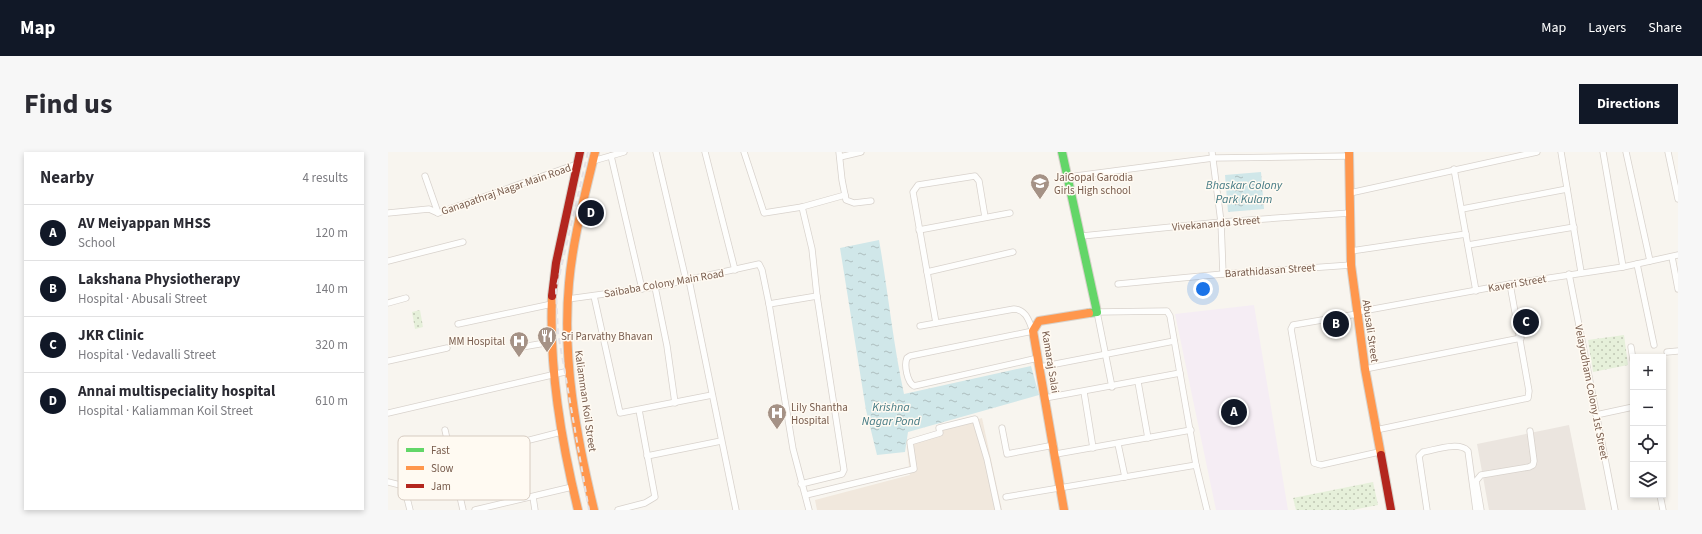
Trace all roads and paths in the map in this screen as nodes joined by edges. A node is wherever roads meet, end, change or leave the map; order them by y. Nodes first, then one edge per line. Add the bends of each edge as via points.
1 (580, 152) edge
2 (595, 152) edge
3 (624, 152) edge
4 (656, 152) edge
5 (705, 152) edge
6 (744, 152) edge
7 (861, 152) edge
8 (1062, 152) edge
9 (1537, 152) edge
10 (1561, 152) edge
11 (1602, 152) edge
12 (1626, 152) edge
13 (1668, 152) edge
14 (1349, 154) edge
15 (840, 155) edge
16 (1212, 155) edge
17 (612, 156) junction
18 (593, 161) junction
19 (577, 164) junction
20 (1454, 169) junction
21 (425, 176) dead end
22 (1068, 177) junction
23 (1567, 189) junction
24 (1350, 194) junction
25 (845, 195) junction
26 (1678, 199) edge
27 (871, 201) dead end
28 (802, 207) junction
29 (1462, 209) junction
30 (388, 213) edge
31 (438, 213) junction
32 (1010, 213) dead end
33 (1350, 213) junction
34 (985, 217) junction
35 (1221, 222) junction
36 (1574, 227) junction
37 (919, 230) junction
38 (1466, 234) junction
39 (1082, 236) junction
40 (463, 242) dead end
41 (1468, 245) junction
42 (1351, 251) junction
43 (1013, 252) dead end
44 (1678, 255) edge
45 (1672, 257) junction
46 (388, 261) edge
47 (1650, 261) junction
48 (1637, 264) junction
49 (1351, 265) junction
50 (1623, 267) junction
51 (735, 270) junction
52 (926, 272) junction
53 (1581, 272) junction
54 (1223, 274) junction
55 (1569, 274) junction
56 (688, 280) junction
57 (1118, 284) dead end
58 (1510, 284) junction
59 (655, 287) junction
60 (642, 289) junction
61 (1678, 290) edge
62 (1476, 291) junction
63 (594, 296) junction
64 (817, 296) junction
65 (406, 298) dead end
66 (568, 299) junction
67 (388, 303) edge
68 (552, 304) junction
69 (769, 304) junction
70 (1097, 312) junction
71 (1357, 313) junction
72 (936, 323) junction
73 (458, 324) dead end
74 (920, 326) dead end
75 (1030, 332) junction
76 (1521, 338) junction
77 (1174, 340) junction
78 (551, 342) junction
79 (1654, 346) dead end
80 (522, 347) dead end
81 (1631, 347) dead end
82 (447, 348) dead end
83 (1678, 351) edge
84 (1668, 352) dead end
85 (1632, 354) edge
86 (1106, 355) junction
87 (1035, 359) junction
88 (388, 361) edge
89 (1040, 367) junction
90 (1365, 368) junction
91 (569, 371) junction
92 (1180, 373) junction
93 (553, 374) junction
94 (1138, 382) junction
95 (1112, 387) junction
96 (1084, 392) junction
97 (712, 396) junction
98 (1045, 398) junction
99 (675, 402) junction
100 (1630, 408) edge
101 (639, 410) junction
102 (388, 412) edge
103 (1596, 415) junction
104 (1002, 428) dead end
105 (446, 430) dead end
106 (1191, 430) junction
107 (1376, 430) junction
108 (1530, 431) dead end
109 (561, 432) junction
110 (447, 436) edge
111 (1148, 438) junction
112 (530, 440) edge
113 (721, 441) junction
114 (1118, 444) junction
115 (1093, 448) junction
116 (1055, 450) junction
117 (1379, 452) junction
118 (647, 456) junction
119 (1196, 465) junction
120 (1124, 477) junction
121 (388, 482) edge
122 (398, 484) edge
123 (801, 484) junction
124 (572, 487) junction
125 (1061, 488) junction
126 (806, 495) junction
127 (533, 497) junction
128 (1006, 497) dead end
129 (530, 498) edge
130 (1661, 498) edge
131 (408, 500) edge
132 (461, 500) edge
133 (520, 500) edge
134 (410, 510) edge
135 (463, 510) edge
136 (475, 510) edge
137 (535, 510) edge
138 (578, 510) edge
139 (594, 510) edge
140 (618, 510) edge
141 (736, 510) edge
142 (809, 510) edge
143 (998, 510) edge
144 (1064, 510) edge
145 (1207, 510) edge
146 (1390, 510) edge
147 (1427, 510) edge
148 (1476, 510) edge
149 (1481, 510) edge
150 (1615, 510) edge
151 (1663, 510) edge

1 - 19 street
2 - 18 street, Kaliamman Koil Street
3 - 17 street
4 - 56 street
5 - 51 street
6 - 28 street via 762,212
7 - 15 street
8 - 22 street
9 - 20 street
10 - 23 street
11 - 50 street
12 - 47 street
13 - 26 street
14 - 16 street
14 - 24 street, Abusali Street
15 - 25 street
16 - 22 street
16 - 35 street
17 - 18 street
17 - 60 street
18 - 66 street, Kaliamman Koil Street via 582,205
19 - 31 street, Ganapathraj Nagar Main Road
19 - 68 street via 556,263
20 - 24 street
20 - 29 street
21 - 31 street
22 - 39 street
23 - 29 street
23 - 36 street
24 - 33 street, Abusali Street
25 - 27 street via 850,203
25 - 28 street
28 - 64 street via 812,249
29 - 38 street
30 - 31 street, Ganapathraj Nagar Main Road via 429,209
32 - 34 street
33 - 35 street, Vivekananda Street
33 - 42 street, Abusali Street
34 - 37 street
34 - 37 street via 979,181 975,176 918,185 913,192
35 - 39 street, Vivekananda Street
35 - 54 street
36 - 41 street
36 - 53 street
37 - 52 street
38 - 41 street
38 - 42 street
39 - 70 street
40 - 46 street
41 - 62 street
42 - 49 street, Abusali Street
43 - 52 street
44 - 45 street, Kaveri Street
45 - 47 street, Kaveri Street
45 - 61 street
47 - 48 street, Kaveri Street
48 - 50 street, Kaveri Street
48 - 79 street
49 - 54 street, Barathidasan Street
49 - 71 street, Abusali Street
50 - 53 street, Kaveri Street
51 - 56 street, Saibaba Colony Main Road
51 - 69 street, Saibaba Colony Main Road via 759,264
52 - 72 street
53 - 55 street, Kaveri Street
54 - 57 street, Barathidasan Street
55 - 58 street, Kaveri Street
55 - 103 street, Velayudham Colony 1st Street
56 - 59 street, Saibaba Colony Main Road
56 - 97 street
58 - 62 street, Kaveri Street
58 - 76 street
59 - 60 street, Saibaba Colony Main Road
59 - 99 street
60 - 63 street, Saibaba Colony Main Road
62 - 71 street, Kaveri Street
63 - 66 street, Saibaba Colony Main Road
63 - 101 street via 618,410 622,414
64 - 69 street
64 - 123 street via 844,470 842,474
65 - 67 street
66 - 91 street, Kaliamman Koil Street via 566,343
68 - 73 street
68 - 78 street
69 - 123 street
70 - 75 street, Kamaraj Salai via 1039,321
70 - 77 street via 1167,311 1170,314
70 - 86 street
71 - 90 street, Abusali Street
71 - 117 street, Kaveri Street via 1293,325 1291,329 1314,463 1321,465
72 - 74 street
72 - 75 street via 1018,309 1028,318
75 - 87 street, Kamaraj Salai
75 - 87 street via 918,353 907,358 905,362 910,382 914,386
76 - 90 street
76 - 107 street via 1530,397
77 - 86 street
77 - 92 street
78 - 80 street
78 - 93 street
81 - 85 street
82 - 88 street
83 - 84 street
86 - 89 street
86 - 95 street
87 - 89 street, Kamaraj Salai
89 - 98 street, Kamaraj Salai
90 - 107 street, Abusali Street
91 - 93 street
91 - 139 street, Kaliamman Koil Street via 577,430
92 - 94 street
92 - 106 street
93 - 102 street
93 - 109 street
94 - 95 street
94 - 111 street
95 - 96 street
96 - 98 street
96 - 115 street
97 - 99 street
97 - 113 street
98 - 116 street, Kamaraj Salai
99 - 101 street
100 - 103 street
101 - 118 street
103 - 150 street, Velayudham Colony 1st Street
104 - 116 street via 1007,454
105 - 110 street
106 - 111 street
106 - 119 street
107 - 117 street, Abusali Street
108 - 149 street via 1533,465 1480,475 1477,478
109 - 112 street
109 - 124 street
111 - 114 street
113 - 118 street
113 - 141 street
114 - 115 street
114 - 120 street
115 - 116 street
116 - 125 street, Kamaraj Salai
117 - 146 street, Abusali Street
118 - 140 street via 655,497 645,503
119 - 120 street
119 - 145 street
120 - 125 street
121 - 122 street
123 - 126 street
124 - 127 street
124 - 138 street
125 - 128 street
125 - 144 street, Kamaraj Salai
126 - 142 street
126 - 143 street via 914,469 910,442 940,433 939,428 975,419
127 - 129 street
127 - 137 street
130 - 151 street
131 - 134 street
132 - 135 street
133 - 136 street
147 - 148 street via 1419,456 1423,452 1458,446 1468,451

